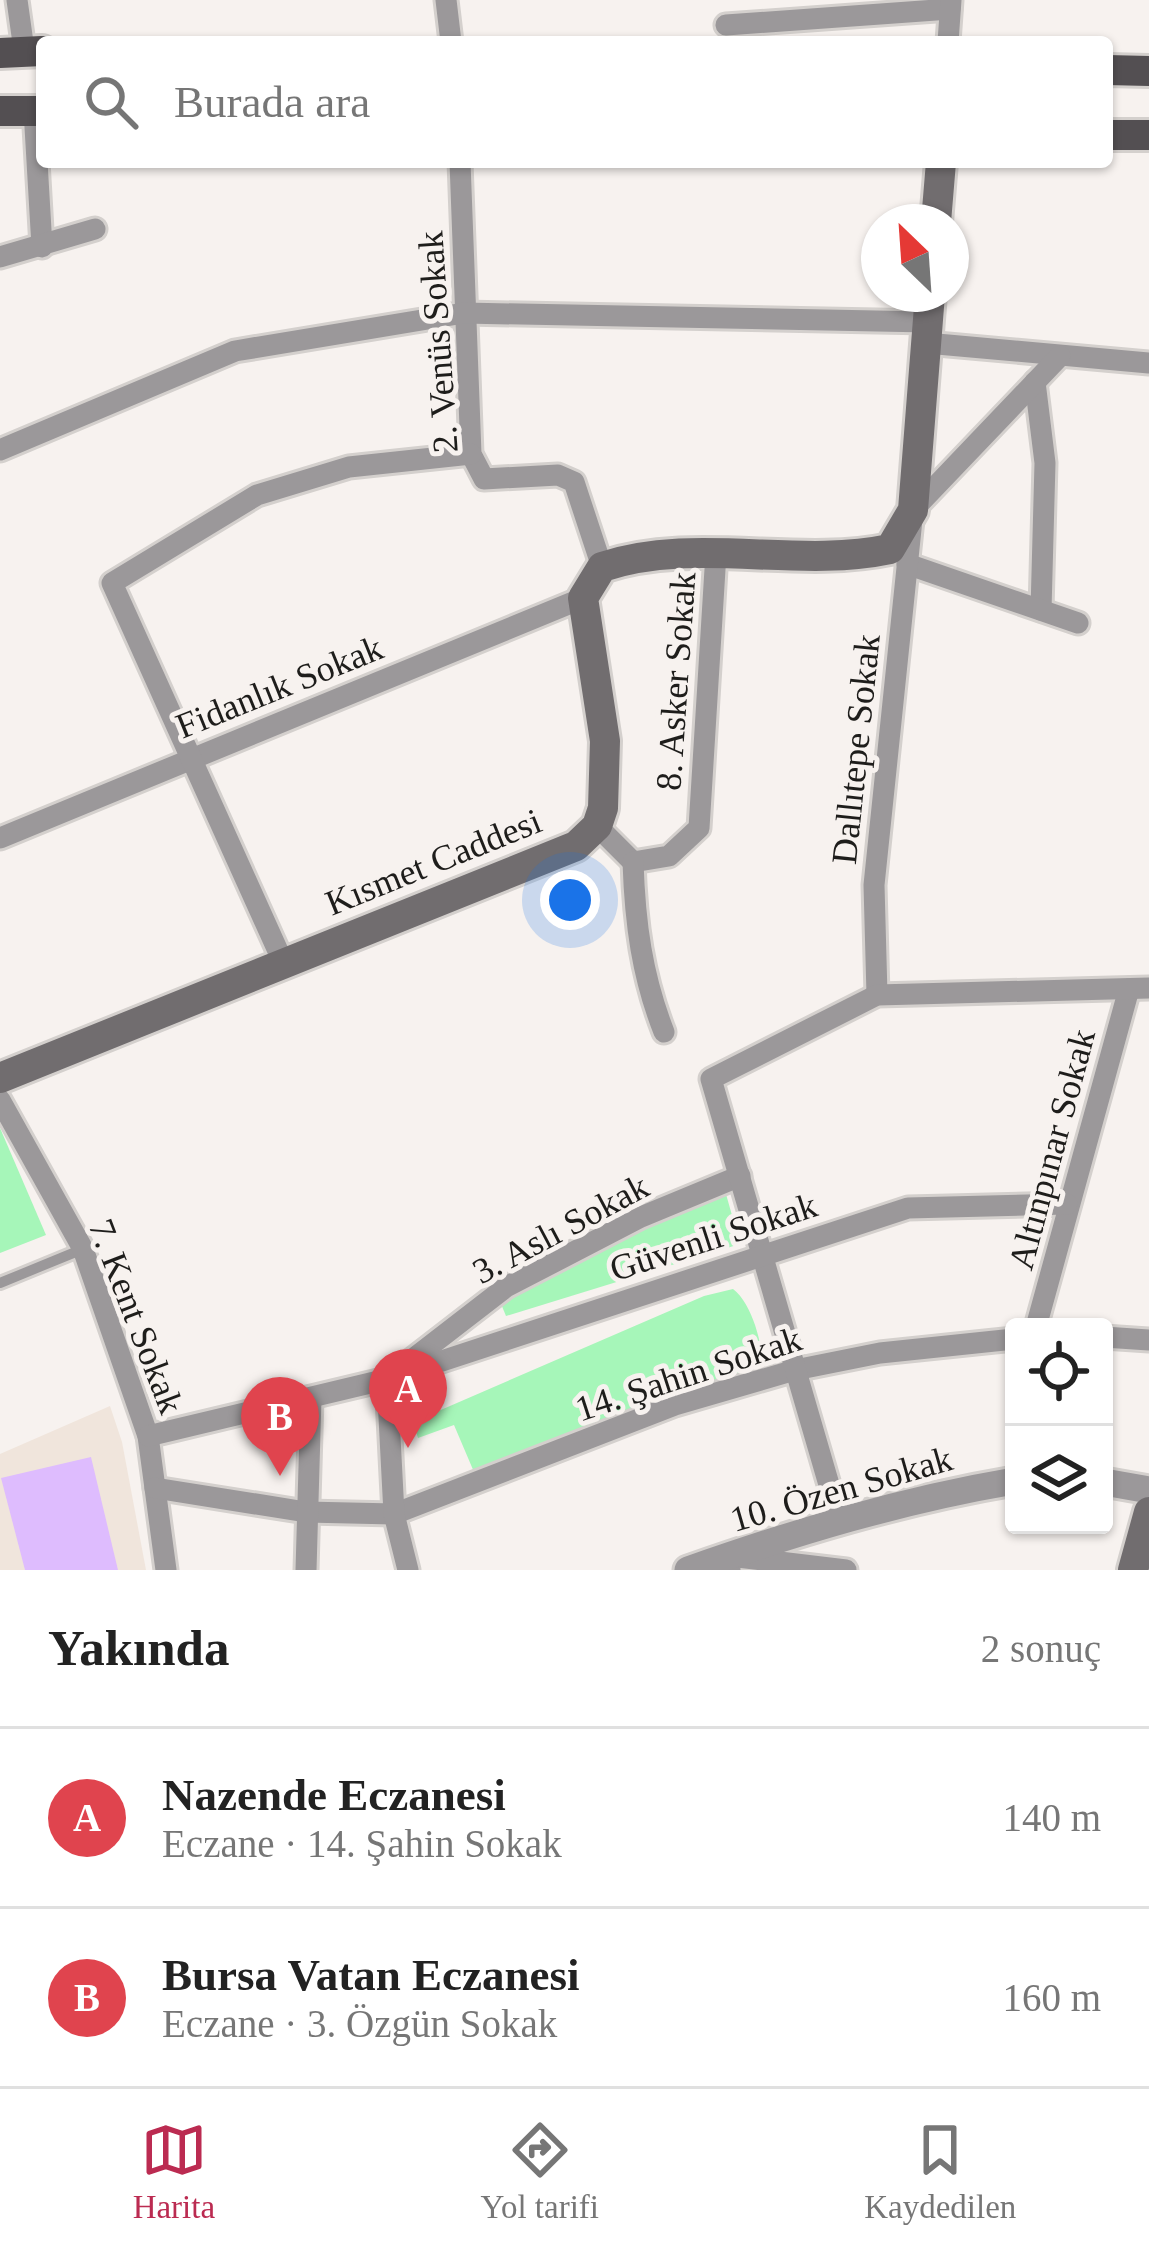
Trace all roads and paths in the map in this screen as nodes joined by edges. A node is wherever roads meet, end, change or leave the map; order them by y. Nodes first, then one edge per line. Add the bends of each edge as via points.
1 (17, 0) edge
2 (446, 0) edge
3 (950, 4) edge
4 (726, 25) dead end
5 (451, 36) edge
6 (948, 36) edge
7 (22, 51) edge
8 (1113, 70) edge
9 (1149, 71) edge
10 (0, 111) edge
11 (36, 111) edge
12 (1113, 135) edge
13 (1149, 135) edge
14 (40, 168) edge
15 (460, 168) edge
16 (940, 168) edge
17 (938, 204) edge
18 (95, 230) dead end
19 (42, 247) junction
20 (0, 257) edge
21 (464, 313) junction
22 (928, 320) edge
23 (1060, 356) junction
24 (1149, 363) edge
25 (1035, 382) junction
26 (0, 450) edge
27 (471, 454) junction
28 (913, 510) junction
29 (716, 553) junction
30 (907, 565) junction
31 (602, 567) junction
32 (583, 598) junction
33 (1041, 610) junction
34 (1078, 623) dead end
35 (190, 757) junction
36 (596, 826) junction
37 (0, 838) edge
38 (633, 862) junction
39 (283, 962) junction
40 (1139, 988) edge
41 (877, 995) junction
42 (664, 1033) dead end
43 (0, 1078) edge
44 (0, 1100) edge
45 (740, 1176) junction
46 (1067, 1204) junction
47 (83, 1249) junction
48 (762, 1252) junction
49 (0, 1283) edge
50 (1038, 1318) edge
51 (1113, 1338) edge
52 (1005, 1340) edge
53 (1149, 1340) edge
54 (795, 1370) junction
55 (387, 1379) junction
56 (311, 1397) junction
57 (148, 1436) junction
58 (1005, 1482) edge
59 (1113, 1484) edge
60 (155, 1488) junction
61 (1149, 1490) edge
62 (306, 1512) junction
63 (1149, 1512) edge
64 (394, 1514) junction
65 (839, 1519) junction
66 (729, 1563) edge
67 (166, 1570) edge
68 (306, 1570) edge
69 (408, 1570) edge
70 (688, 1570) edge
71 (846, 1570) edge
72 (1133, 1570) edge

1 - 7 street
2 - 5 street
3 - 4 street
3 - 6 street
8 - 9 main road
10 - 11 main road
12 - 13 main road
14 - 19 street
15 - 21 street, 2. Venüs Sokak
16 - 17 main road
18 - 19 street
19 - 20 street
21 - 22 street
21 - 26 street via 235,351
21 - 27 street, 2. Venüs Sokak
22 - 23 street
22 - 28 main road
23 - 24 street
23 - 25 street
25 - 28 street
25 - 33 street via 1046,463
27 - 31 street, 2. Venüs Sokak via 484,479 558,475 574,482
27 - 35 street via 350,467 257,495 112,583
28 - 29 main road via 890,549
28 - 30 street, Dallıtepe Sokak
29 - 31 main road via 631,557
29 - 38 street, 8. Asker Sokak via 699,828 669,856
30 - 33 street
30 - 41 street, Dallıtepe Sokak via 874,885
31 - 32 main road
32 - 35 street, Fidanlık Sokak
32 - 36 main road, Kısmet Caddesi via 604,740 604,808
33 - 34 street
35 - 37 street, Fidanlık Sokak
35 - 39 street
36 - 38 street
36 - 39 main road, Kısmet Caddesi via 576,846
38 - 42 street via 646,986
39 - 43 main road, Kısmet Caddesi
40 - 41 street
40 - 46 street, Altınpınar Sokak
41 - 45 street via 712,1079
44 - 47 street, 7. Kent Sokak
45 - 48 street
45 - 55 street, 3. Aslı Sokak via 506,1287
46 - 48 street, Güvenli Sokak via 908,1208
46 - 50 street, Altınpınar Sokak
47 - 49 lane
47 - 57 street, 7. Kent Sokak
48 - 54 street
48 - 55 street, Güvenli Sokak
51 - 53 street
52 - 54 street, 14. Şahin Sokak
54 - 64 street, 14. Şahin Sokak via 675,1406
54 - 65 street
55 - 56 street, 3. Aslı Sokak
55 - 64 street
56 - 57 street, 3. Aslı Sokak
56 - 62 street
57 - 60 street, 7. Kent Sokak
58 - 65 street, 10. Özen Sokak
59 - 61 street
60 - 62 street
60 - 67 street, 7. Kent Sokak
62 - 64 street
62 - 68 street
63 - 72 main road
64 - 69 street
65 - 66 street, 10. Özen Sokak
66 - 70 street, 10. Özen Sokak
66 - 71 street

